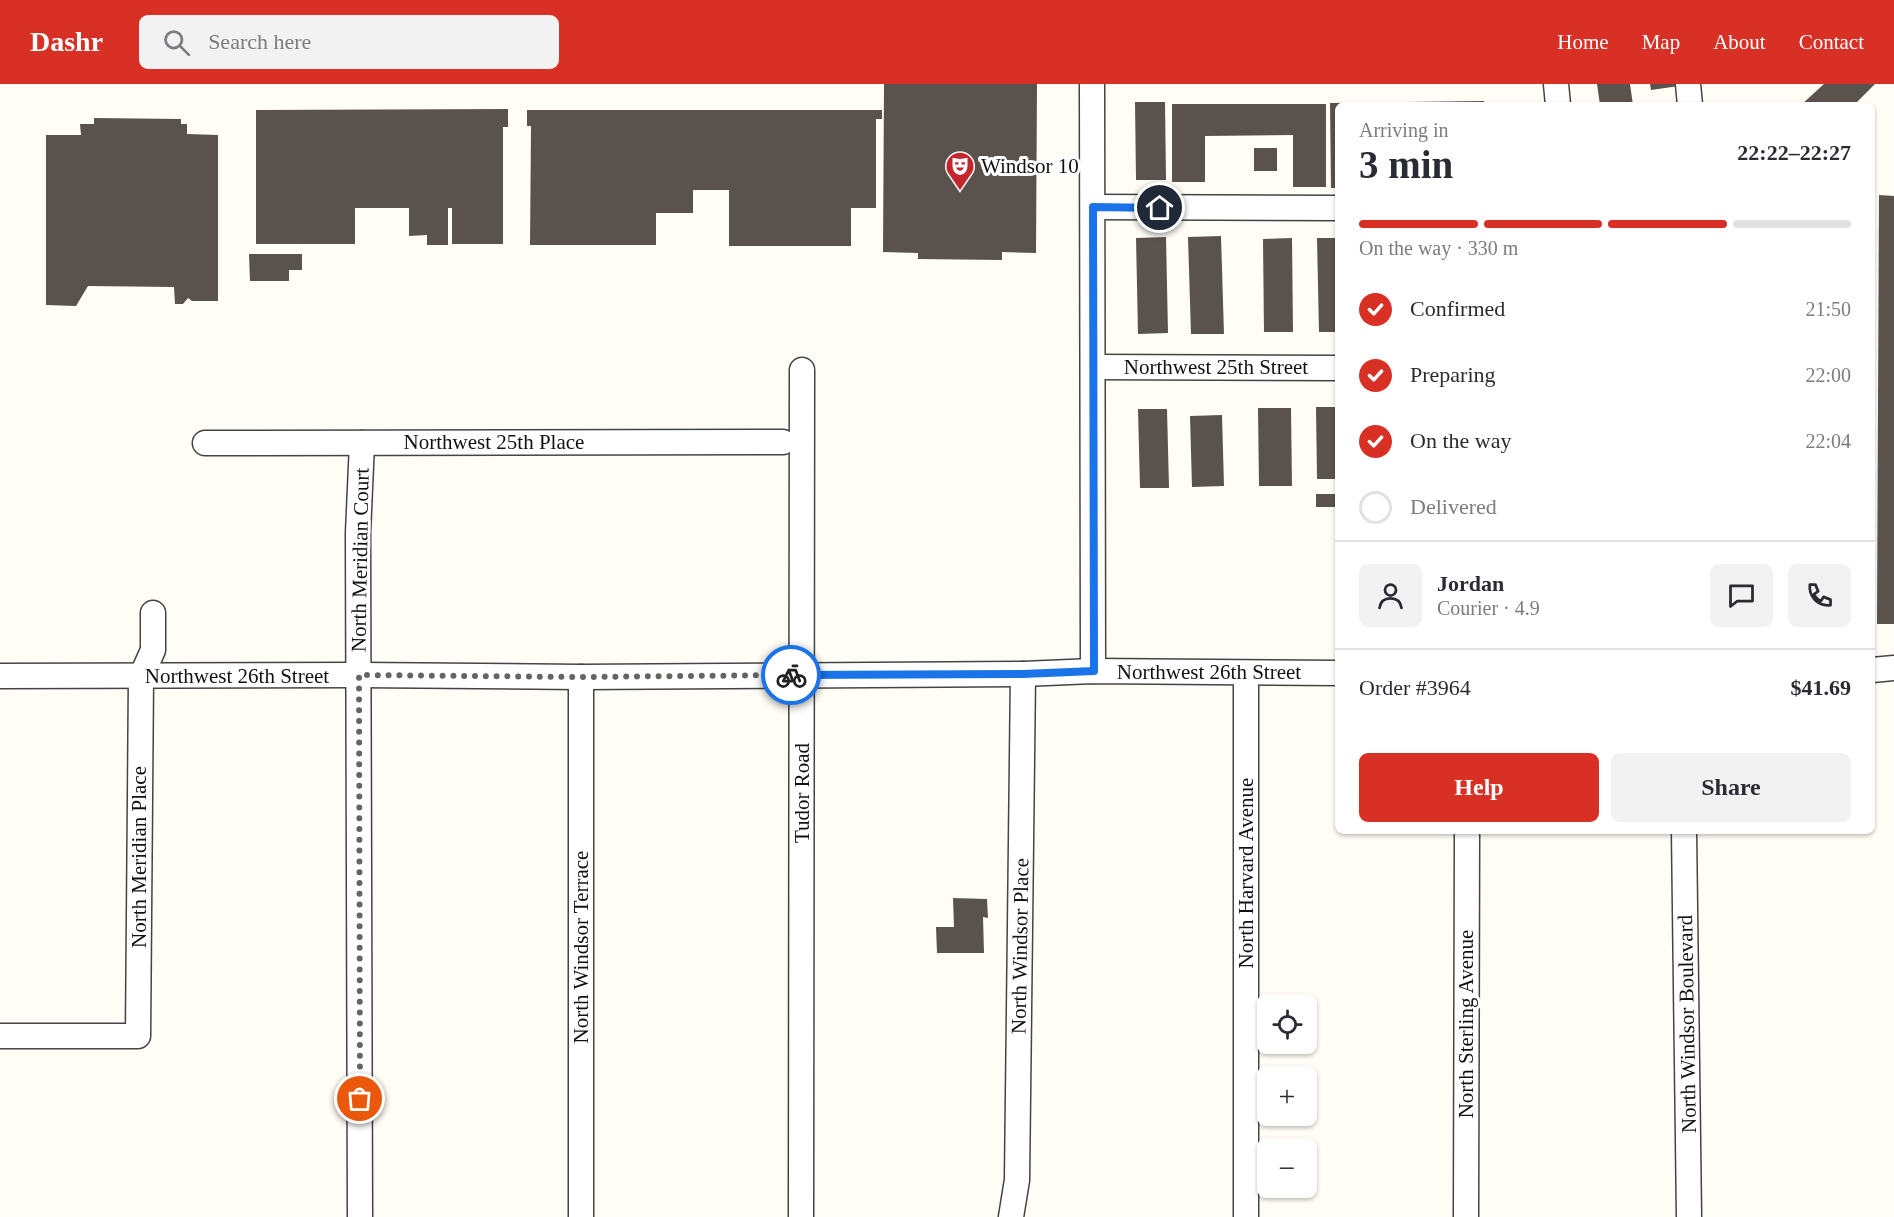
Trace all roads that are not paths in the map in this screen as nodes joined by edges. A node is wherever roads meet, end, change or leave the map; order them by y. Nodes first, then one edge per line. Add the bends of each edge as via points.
1 (1092, 84) edge
2 (1556, 84) edge
3 (1688, 84) edge
4 (1558, 102) edge
5 (1690, 102) edge
6 (1093, 207) junction
7 (1335, 208) edge
8 (1094, 367) junction
9 (1335, 368) edge
10 (802, 370) dead end
11 (783, 442) dead end
12 (205, 443) dead end
13 (362, 443) junction
14 (153, 613) dead end
15 (1894, 668) edge
16 (1875, 670) edge
17 (1094, 671) junction
18 (1246, 673) junction
19 (1335, 673) edge
20 (1023, 674) junction
21 (359, 675) junction
22 (802, 675) junction
23 (0, 676) edge
24 (141, 677) junction
25 (581, 677) junction
26 (1467, 834) edge
27 (1684, 834) edge
28 (0, 1036) edge
29 (360, 1217) edge
30 (581, 1217) edge
31 (801, 1217) edge
32 (1011, 1217) edge
33 (1246, 1217) edge
34 (1466, 1217) edge
35 (1689, 1217) edge

1 - 6 street
2 - 4 street
3 - 5 street
6 - 7 street
6 - 8 street
8 - 9 street, Northwest 25th Street
8 - 17 street
10 - 22 street, Tudor Road
11 - 13 street, Northwest 25th Place
12 - 13 street, Northwest 25th Place
13 - 21 street, North Meridian Court
14 - 24 street via 153,650
15 - 16 street
17 - 18 street, Northwest 26th Street
17 - 20 street, Northwest 26th Street
18 - 19 street, Northwest 26th Street
18 - 33 street, North Harvard Avenue
20 - 22 street, Northwest 26th Street
20 - 32 street, North Windsor Place via 1017,1180
21 - 24 street, Northwest 26th Street
21 - 25 street, Northwest 26th Street
21 - 29 street, North Meridian Court
22 - 25 street, Northwest 26th Street
22 - 31 street, Tudor Road
23 - 24 street, Northwest 26th Street
24 - 28 street, North Meridian Place via 138,1036
25 - 30 street, North Windsor Terrace
26 - 34 street, North Sterling Avenue
27 - 35 street, North Windsor Boulevard

